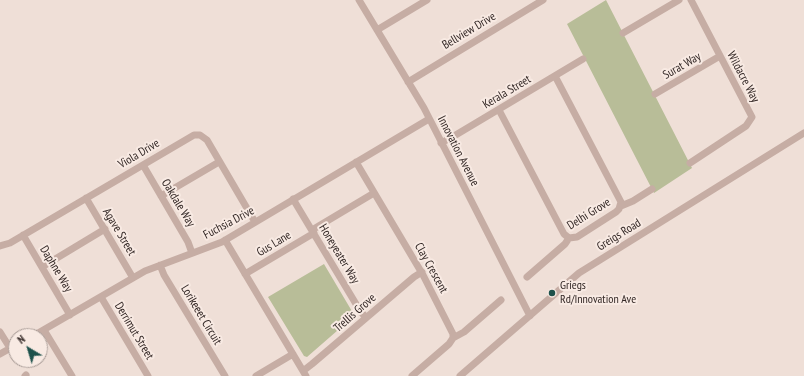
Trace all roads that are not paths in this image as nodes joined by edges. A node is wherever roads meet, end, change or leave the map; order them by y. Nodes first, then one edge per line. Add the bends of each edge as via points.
1 (359, 0) edge
2 (428, 0) edge
3 (543, 0) edge
4 (679, 0) edge
5 (691, 0) edge
6 (377, 30) junction
7 (623, 33) dead end
8 (720, 56) junction
9 (583, 59) dead end
10 (555, 76) junction
11 (408, 82) junction
12 (655, 94) dead end
13 (499, 110) junction
14 (429, 118) junction
15 (804, 134) edge
16 (441, 143) junction
17 (219, 162) junction
18 (356, 162) junction
19 (690, 163) dead end
20 (143, 165) junction
21 (652, 189) dead end
22 (374, 193) junction
23 (161, 196) junction
24 (86, 198) junction
25 (293, 199) junction
26 (621, 206) junction
27 (255, 222) junction
28 (105, 229) junction
29 (313, 232) junction
30 (23, 235) junction
31 (569, 238) junction
32 (225, 240) junction
33 (0, 246) edge
34 (192, 253) junction
35 (160, 265) junction
36 (42, 267) junction
37 (422, 272) junction
38 (245, 274) junction
39 (527, 277) dead end
40 (133, 278) junction
41 (101, 297) junction
42 (501, 300) dead end
43 (70, 315) junction
44 (530, 316) junction
45 (366, 318) junction
46 (47, 328) edge
47 (0, 332) edge
48 (48, 337) edge
49 (453, 338) junction
50 (8, 341) edge
51 (293, 354) junction
52 (305, 373) edge
53 (72, 376) edge
54 (148, 376) edge
55 (224, 376) edge
56 (256, 376) edge
57 (412, 376) edge
58 (460, 376) edge

1 - 6 street, Innovation Avenue
2 - 6 street
3 - 11 street, Bellview Drive
4 - 7 street
5 - 8 street, Wildacre Way
6 - 11 street, Innovation Avenue
8 - 12 street, Surat Way
8 - 19 street, Wildacre Way via 752,117 746,126
9 - 10 street, Kerala Street
10 - 13 street, Kerala Street
10 - 26 street, Delhi Grove
11 - 14 street, Innovation Avenue
13 - 16 street, Kerala Street
13 - 31 street, Delhi Grove via 564,234
14 - 16 street, Innovation Avenue
14 - 18 street, Fuchsia Drive
15 - 44 street, Greigs Road via 579,273
16 - 44 street, Innovation Avenue
17 - 20 street, Viola Drive via 204,137 194,135
17 - 23 street
17 - 27 street, Viola Drive
18 - 22 street, Clay Crescent
18 - 25 street, Fuchsia Drive
20 - 23 street, Oakdale Way
20 - 24 street, Viola Drive
21 - 26 street
22 - 29 street, Gus Lane
22 - 37 street, Clay Crescent
23 - 34 street, Oakdale Way
24 - 28 street, Agave Street
24 - 30 street, Viola Drive
25 - 27 street, Fuchsia Drive
25 - 29 street, Honeyeater Way
26 - 31 street, Delhi Grove via 616,212 577,237
27 - 32 street, Fuchsia Drive
28 - 36 street
28 - 40 street, Agave Street
29 - 38 street, Gus Lane
29 - 45 street, Honeyeater Way
30 - 33 street, Viola Drive
30 - 36 street, Daphne Way
31 - 39 street
32 - 34 street, Fuchsia Drive
32 - 38 street
34 - 35 street, Fuchsia Drive
35 - 40 street, Fuchsia Drive
35 - 55 street, Lorikeeet Circuit
36 - 43 street, Daphne Way
37 - 45 street, Trellis Grove
37 - 49 street, Clay Crescent via 452,330
38 - 51 street
40 - 41 street, Fuchsia Drive
41 - 43 street, Fuchsia Drive
41 - 54 street, Derrimut Street
42 - 49 street via 464,332
43 - 46 street, Fuchsia Drive
44 - 58 street, Greigs Road
45 - 52 street, Trellis Grove
47 - 50 street
48 - 53 street
49 - 57 street
51 - 52 street
51 - 56 street

